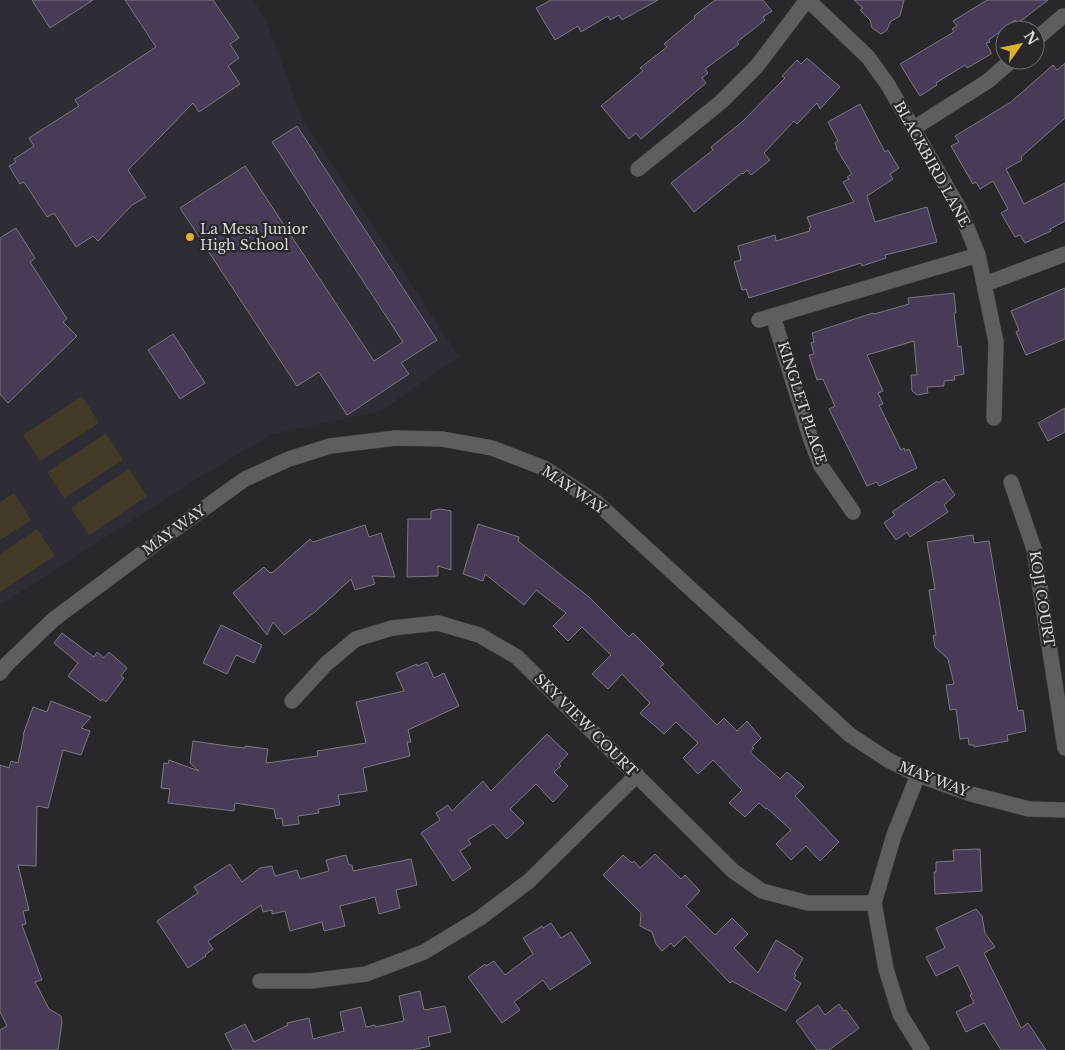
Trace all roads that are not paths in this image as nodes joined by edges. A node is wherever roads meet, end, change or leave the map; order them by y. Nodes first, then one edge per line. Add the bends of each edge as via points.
1 (808, 0) edge
2 (1063, 16) dead end
3 (1045, 31) edge
4 (1001, 70) edge
5 (914, 128) junction
6 (638, 168) dead end
7 (1065, 254) edge
8 (978, 255) junction
9 (985, 284) junction
10 (994, 418) dead end
11 (1012, 482) dead end
12 (853, 512) dead end
13 (0, 673) edge
14 (292, 701) dead end
15 (1065, 748) edge
16 (637, 776) junction
17 (918, 776) junction
18 (1065, 810) edge
19 (874, 903) junction
20 (260, 980) dead end
21 (922, 1050) edge

1 - 5 street, BLACKBIRD LANE via 868,57
1 - 6 street via 758,66 721,102
2 - 3 street
4 - 5 street
5 - 8 street, BLACKBIRD LANE via 960,210
7 - 9 street
8 - 9 street, BLACKBIRD LANE
8 - 12 street, KINGLET PLACE via 766,318 821,466
9 - 10 street, BLACKBIRD LANE via 996,342
11 - 15 street, KOJI COURT via 1034,549
13 - 17 street, MAY WAY via 54,619 245,480 289,459 330,446 396,438 442,439 492,448 544,468 596,502 850,735
14 - 16 street, SKY VIEW COURT via 326,664 356,639 392,628 438,623 479,635 517,657
16 - 19 street, SKY VIEW COURT via 733,871 762,891 808,902
16 - 20 street via 529,881 480,918 424,952 366,974 310,982
17 - 18 street, MAY WAY via 1029,809
17 - 19 street via 894,836
19 - 21 street via 886,969 900,1014

